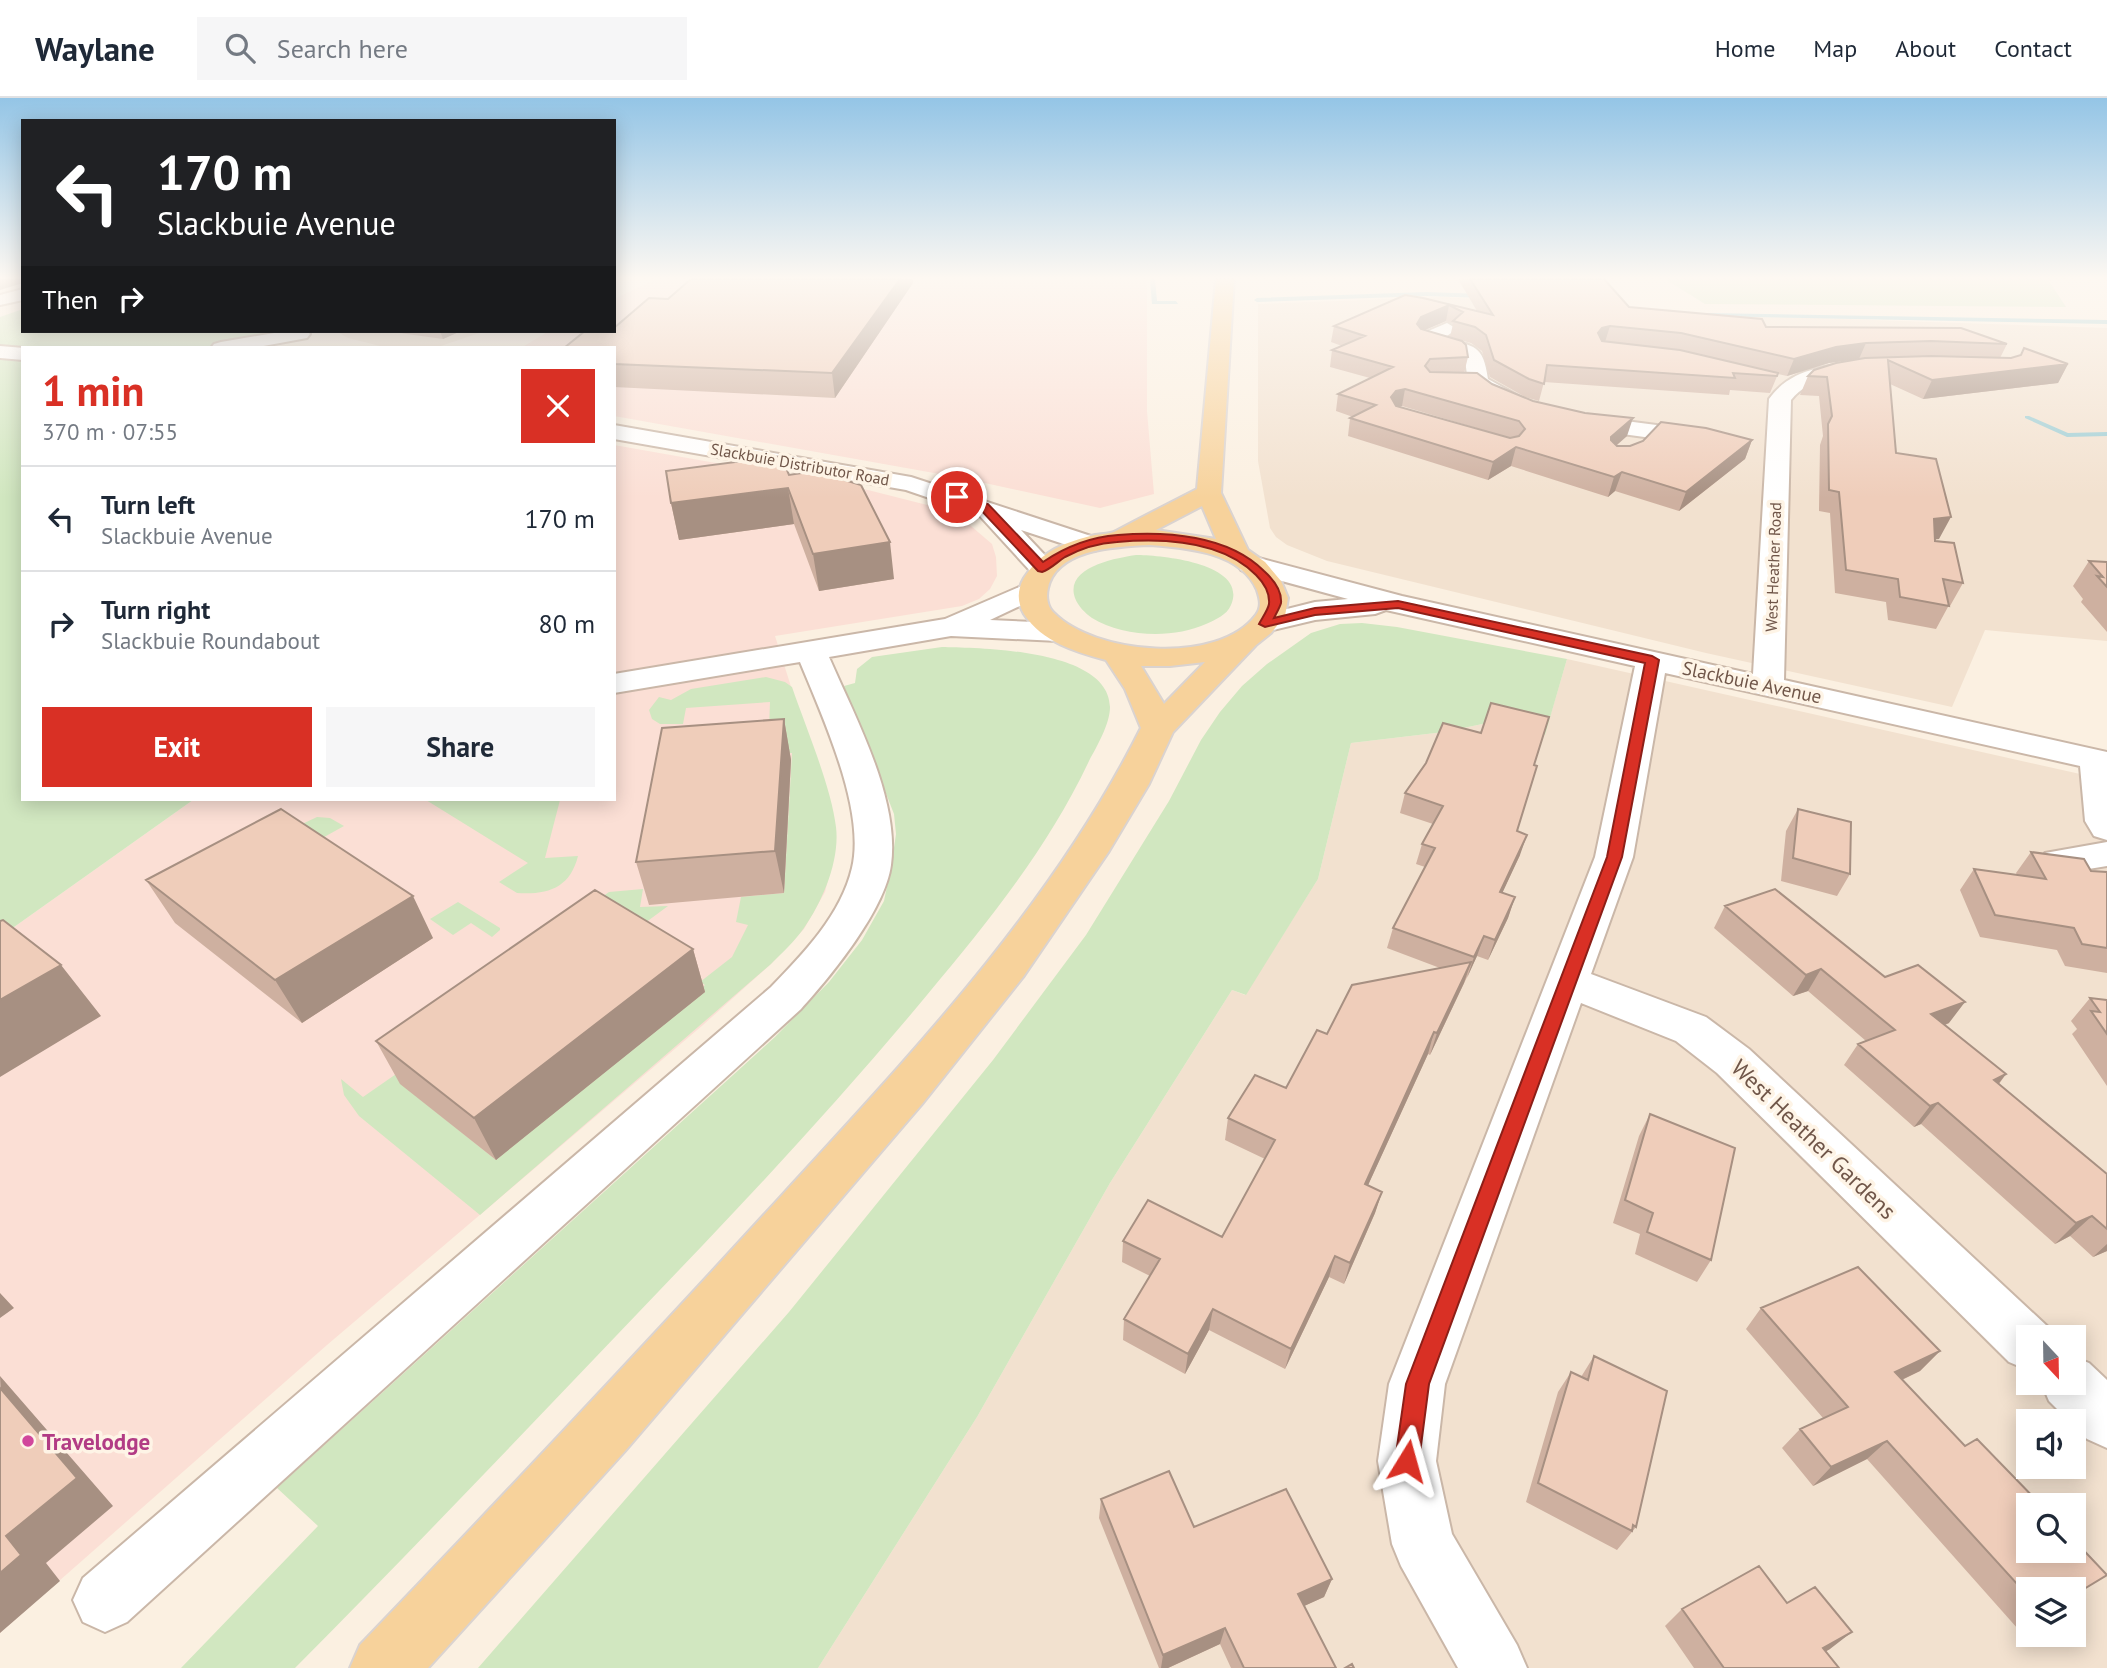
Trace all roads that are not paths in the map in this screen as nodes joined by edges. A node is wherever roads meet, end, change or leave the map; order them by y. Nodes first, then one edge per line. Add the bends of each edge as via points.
1 (3, 352) edge
2 (1220, 352) edge
3 (1468, 352) edge
4 (21, 354) edge
5 (1888, 368) edge
6 (1537, 411) junction
7 (1494, 412) edge
8 (1645, 429) junction
9 (616, 432) edge
10 (1725, 441) edge
11 (1751, 444) edge
12 (1778, 448) junction
13 (1629, 450) edge
14 (1209, 493) junction
15 (984, 507) junction
16 (1117, 538) junction
17 (1088, 544) junction
18 (1244, 560) junction
19 (1037, 579) junction
20 (1398, 604) junction
21 (951, 627) junction
22 (1255, 631) junction
23 (1058, 632) junction
24 (811, 650) junction
25 (1117, 653) junction
26 (1652, 660) junction
27 (616, 684) edge
28 (1768, 685) junction
29 (1158, 728) junction
30 (2102, 761) edge
31 (2107, 828) edge
32 (2107, 854) edge
33 (2058, 862) edge
34 (1569, 982) junction
35 (2016, 1332) edge
36 (2082, 1395) edge
37 (2107, 1419) edge
38 (105, 1600) dead end
39 (383, 1668) edge
40 (1494, 1668) edge

1 - 4 street
2 - 14 main road
3 - 6 street via 1475,358 1467,382
5 - 12 street, West Heather Road via 1839,370 1777,383
6 - 7 street
6 - 8 street
8 - 10 street
8 - 13 street via 1639,443
9 - 15 street, Slackbuie Distributor Road via 911,484
11 - 12 street
12 - 28 street, West Heather Road
14 - 16 main road
14 - 18 main road
15 - 17 street, Slackbuie Distributor Road
15 - 19 street, Slackbuie Distributor Road
16 - 17 main road
16 - 18 main road via 1181,539
17 - 19 main road via 1062,554
18 - 20 street, Slackbuie Avenue
18 - 22 main road via 1270,582 1275,603
19 - 21 street
19 - 23 main road via 1033,605
20 - 22 street, Slackbuie Avenue via 1315,611
20 - 26 street, Slackbuie Avenue
21 - 23 street
21 - 24 street
22 - 25 main road via 1219,649 1187,655
22 - 29 main road
23 - 25 main road
24 - 27 street
24 - 38 street via 874,825 873,865 855,909 828,954 786,998
25 - 29 main road via 1141,689
26 - 28 street, Slackbuie Avenue
26 - 34 street via 1614,857
28 - 30 street, Slackbuie Avenue
29 - 39 main road via 1096,843 1008,966 906,1091 605,1431
30 - 31 street
32 - 33 street
34 - 35 street, West Heather Gardens via 1691,1029 1733,1061
34 - 40 street via 1417,1384 1407,1461 1423,1544
36 - 37 street

